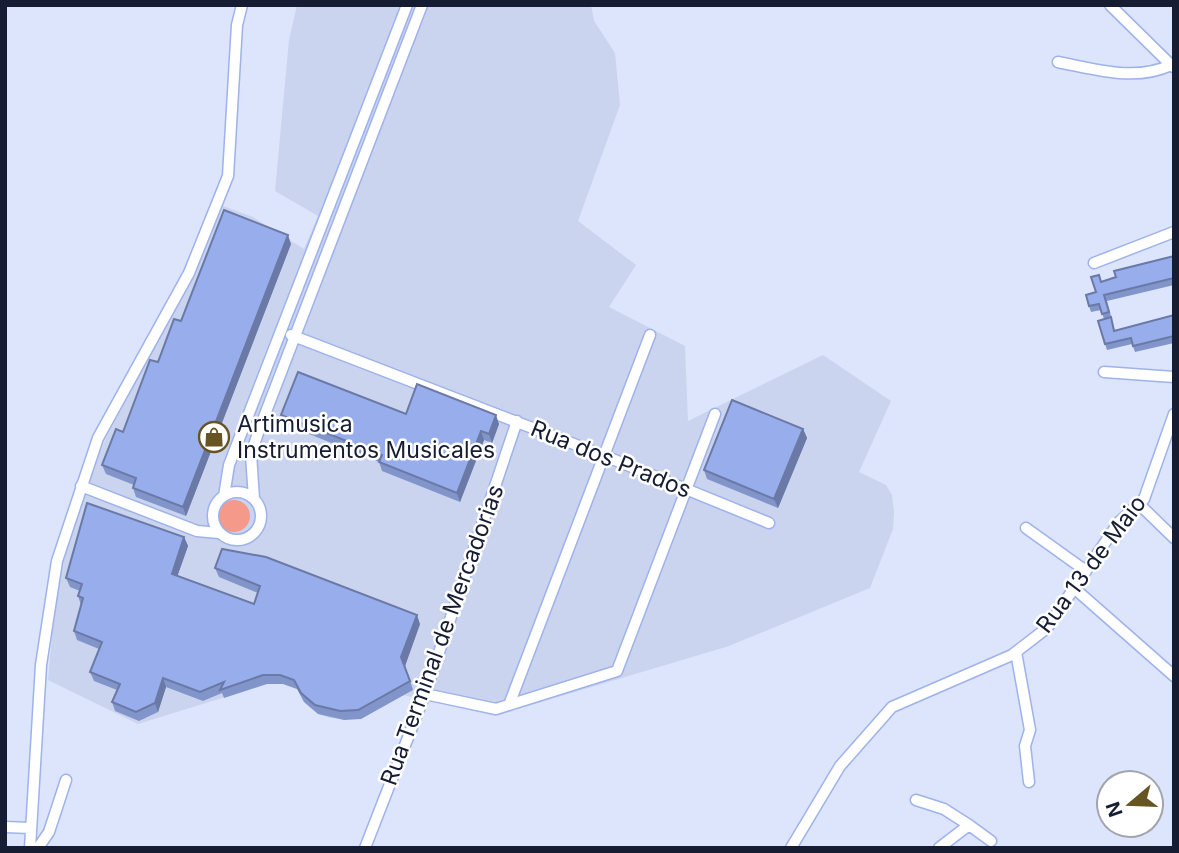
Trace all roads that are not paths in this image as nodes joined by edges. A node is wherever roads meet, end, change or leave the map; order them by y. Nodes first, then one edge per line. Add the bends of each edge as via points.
1 (242, 5) edge
2 (407, 5) edge
3 (422, 5) edge
4 (1110, 5) edge
5 (1058, 62) dead end
6 (1172, 66) edge
7 (1174, 232) edge
8 (1094, 263) dead end
9 (282, 332) junction
10 (650, 335) dead end
11 (295, 337) junction
12 (1104, 372) dead end
13 (1174, 377) edge
14 (1174, 414) edge
15 (715, 415) dead end
16 (517, 421) junction
17 (605, 456) junction
18 (81, 486) junction
19 (687, 489) junction
20 (224, 496) junction
21 (254, 499) junction
22 (1139, 504) junction
23 (769, 523) dead end
24 (1026, 528) dead end
25 (219, 533) junction
26 (1174, 538) edge
27 (1086, 571) junction
28 (1074, 588) junction
29 (1016, 652) junction
30 (1174, 676) edge
31 (425, 694) junction
32 (509, 705) junction
33 (66, 780) dead end
34 (1029, 782) dead end
35 (916, 800) dead end
36 (969, 825) junction
37 (5, 827) edge
38 (31, 828) junction
39 (991, 841) dead end
40 (30, 848) edge
41 (38, 848) edge
42 (365, 848) edge
43 (791, 848) edge
44 (939, 848) edge

1 - 18 street via 228,176 189,273 99,438
2 - 9 street
3 - 11 street
4 - 6 street
5 - 6 street via 1122,75
7 - 8 street
9 - 11 street, Rua dos Prados
9 - 20 street via 229,466
10 - 17 street
11 - 16 street, Rua dos Prados
11 - 21 street via 251,454
12 - 13 street
14 - 22 street, Rua 13 de Maio
15 - 19 street
16 - 17 street, Rua dos Prados
16 - 31 street, Rua Terminal de Mercadorias
17 - 19 street, Rua dos Prados
17 - 32 street
18 - 25 street via 197,531
18 - 38 street via 57,561 44,631
19 - 23 street, Rua dos Prados
19 - 32 street via 617,671
20 - 21 street via 239,493
20 - 25 street via 213,513
21 - 25 street via 260,520 253,534 240,540
22 - 26 street
22 - 27 street, Rua 13 de Maio via 1119,522
24 - 27 street
27 - 28 street, Rua 13 de Maio
28 - 29 street, Rua 13 de Maio via 1047,628
28 - 30 street
29 - 34 street via 1030,730 1025,746
29 - 43 street, Rua 13 de Maio via 892,707 840,766
31 - 32 street via 496,709
31 - 42 street, Rua Terminal de Mercadorias
33 - 41 street via 49,832
35 - 36 street via 944,809
36 - 39 street
36 - 44 street
37 - 38 street
38 - 40 street

